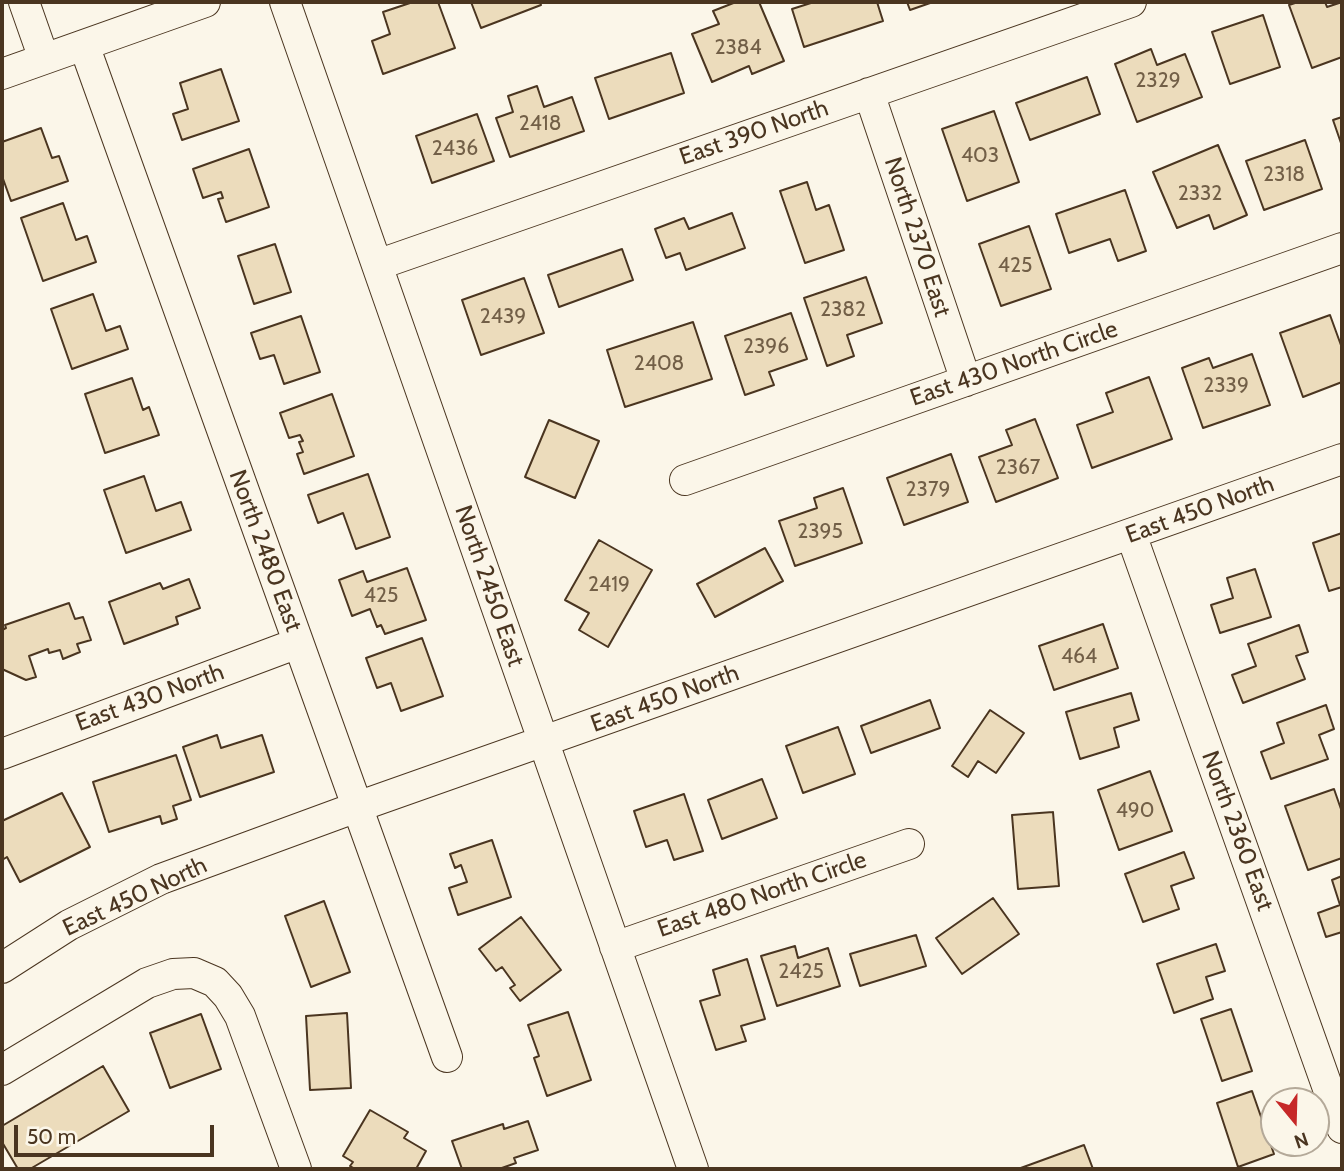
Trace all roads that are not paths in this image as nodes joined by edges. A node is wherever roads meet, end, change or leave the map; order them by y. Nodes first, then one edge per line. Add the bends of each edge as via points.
1 (24, 2) edge
2 (205, 2) edge
3 (285, 2) edge
4 (1131, 2) edge
5 (84, 45) junction
6 (44, 59) junction
7 (2, 74) edge
8 (869, 93) junction
9 (1342, 248) edge
10 (377, 265) junction
11 (965, 381) junction
12 (1342, 459) edge
13 (685, 480) dead end
14 (1131, 534) junction
15 (298, 643) junction
16 (544, 742) junction
17 (2, 754) edge
18 (357, 807) junction
19 (909, 844) dead end
20 (615, 947) junction
21 (2, 968) edge
22 (447, 1057) dead end
23 (2, 1070) edge
24 (1342, 1128) edge
25 (296, 1169) edge
26 (693, 1169) edge

1 - 6 street
2 - 5 street
3 - 10 street, North 2450 East
4 - 8 street, East 390 North
5 - 6 street
5 - 15 street, North 2480 East
6 - 7 street
8 - 10 street, East 390 North
8 - 11 street, North 2370 East
9 - 11 street, East 430 North Circle
10 - 16 street, North 2450 East
11 - 13 street, East 430 North Circle
12 - 14 street, East 450 North
14 - 16 street, East 450 North
14 - 24 street, North 2360 East
15 - 17 street, East 430 North
15 - 18 street, North 2480 East
16 - 18 street, East 450 North
16 - 20 street, North 2450 East
18 - 21 street, East 450 North via 162,879 69,925
18 - 22 street, North 2480 East
19 - 20 street, East 480 North Circle
20 - 26 street, North 2450 East
23 - 25 street via 147,983 194,973 215,982 240,1017

